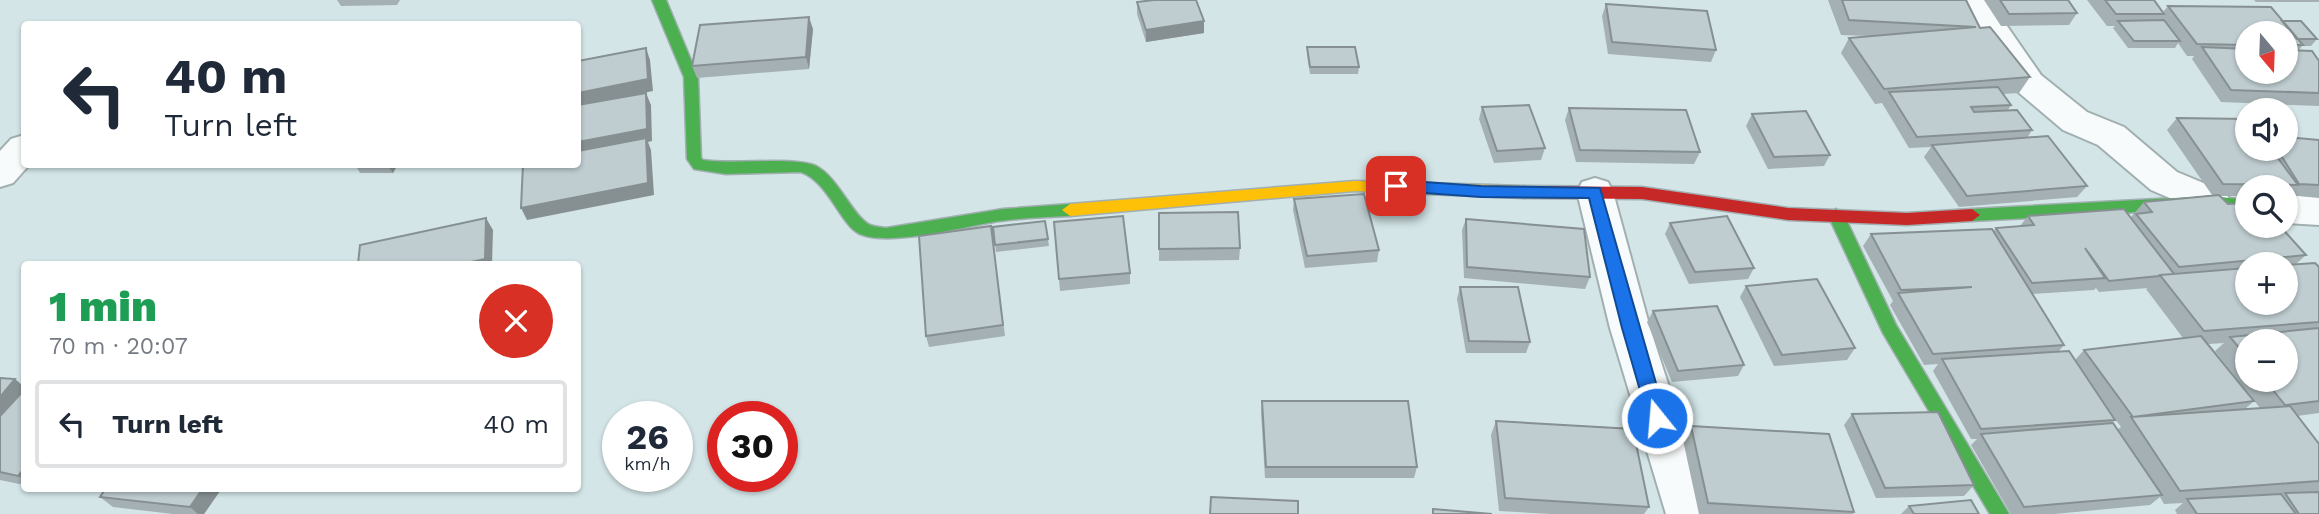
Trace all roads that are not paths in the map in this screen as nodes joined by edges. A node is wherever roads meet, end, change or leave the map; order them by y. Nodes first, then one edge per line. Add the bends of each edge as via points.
1 (659, 0) edge
2 (1973, 0) edge
3 (21, 151) edge
4 (0, 174) edge
5 (1595, 192) junction
6 (2212, 202) junction
7 (2235, 205) edge
8 (2298, 210) edge
9 (2319, 211) edge
10 (1836, 215) junction
11 (1688, 514) edge
12 (2000, 514) edge

1 - 5 street via 691,77 694,159 699,165 811,169 869,233 1115,204 1355,186
2 - 6 street via 2029,83 2075,121 2111,136 2164,181
3 - 4 street
5 - 10 street via 1655,195 1788,214
5 - 11 street via 1630,328
6 - 7 street
6 - 10 street via 1907,219
8 - 9 street
10 - 12 street via 1889,328

